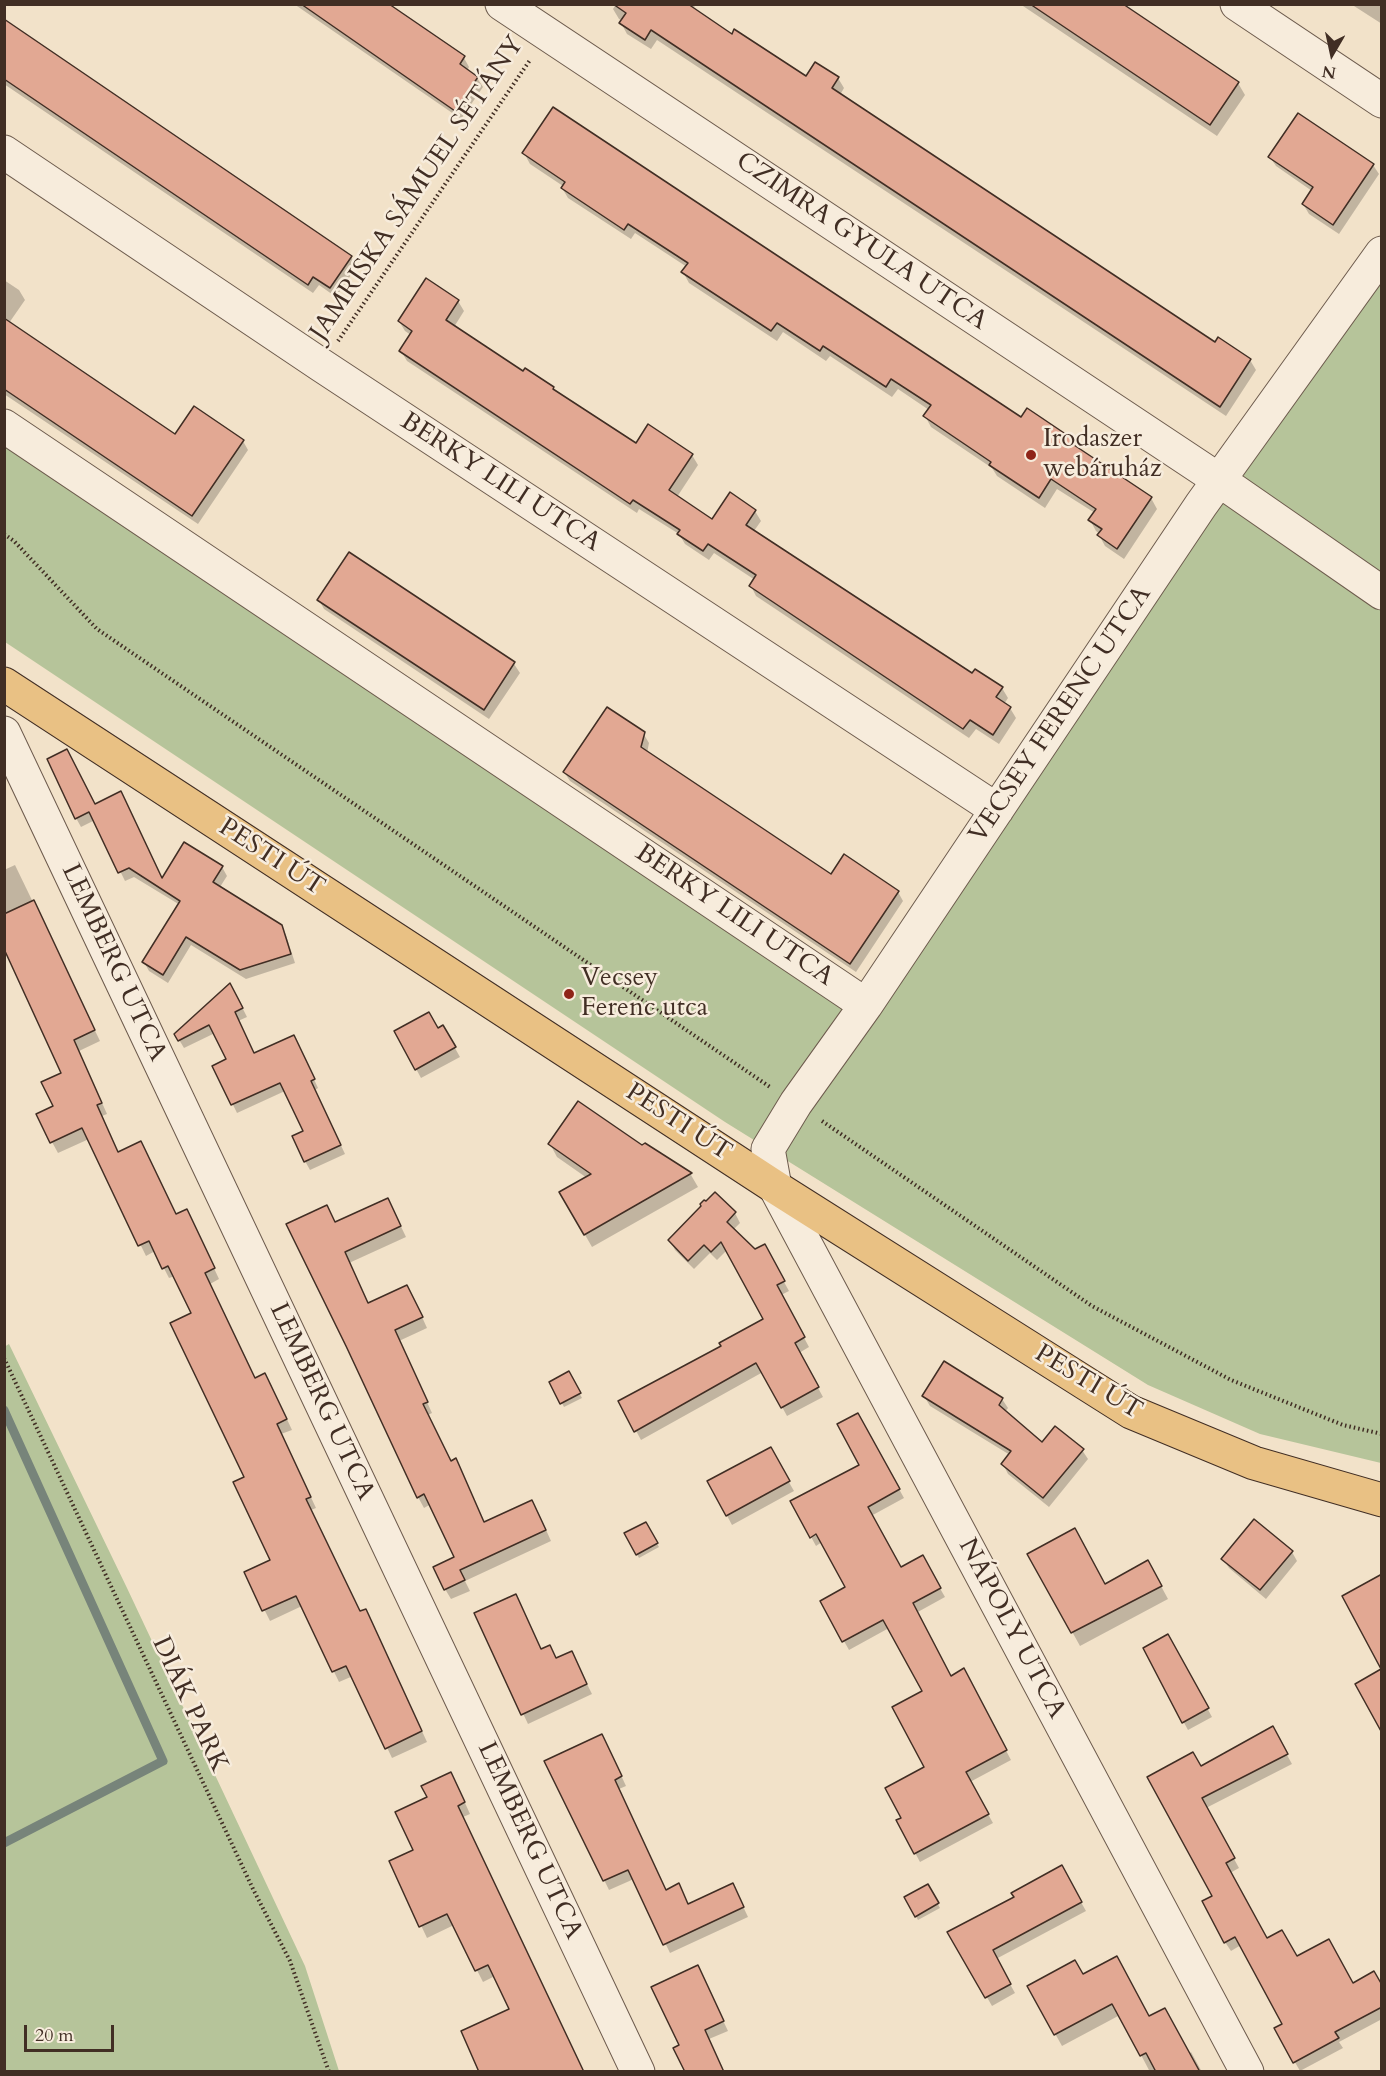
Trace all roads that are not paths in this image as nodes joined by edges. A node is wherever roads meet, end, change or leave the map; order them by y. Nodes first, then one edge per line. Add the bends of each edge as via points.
1 (502, 4) edge
2 (1237, 4) edge
3 (1382, 101) edge
4 (4, 152) edge
5 (1382, 253) edge
6 (4, 426) edge
7 (1219, 480) junction
8 (1382, 594) edge
9 (4, 684) edge
10 (4, 733) edge
11 (997, 810) junction
12 (866, 1005) junction
13 (775, 1187) junction
14 (1382, 1500) edge
15 (638, 2072) edge
16 (1247, 2072) edge

1 - 7 street, CZIMRA GYULA UTCA
2 - 3 street
4 - 11 street, BERKY LILI UTCA via 321,366
5 - 7 street, VECSEY FERENC UTCA
6 - 12 street, BERKY LILI UTCA
7 - 8 street, CZIMRA GYULA UTCA
7 - 11 street, VECSEY FERENC UTCA
9 - 13 main road, PESTI ÚT
10 - 15 street, LEMBERG UTCA
11 - 12 street, VECSEY FERENC UTCA
12 - 13 street, VECSEY FERENC UTCA via 768,1149
13 - 14 main road, PESTI ÚT via 1131,1412 1254,1463
13 - 16 street, NÁPOLY UTCA

